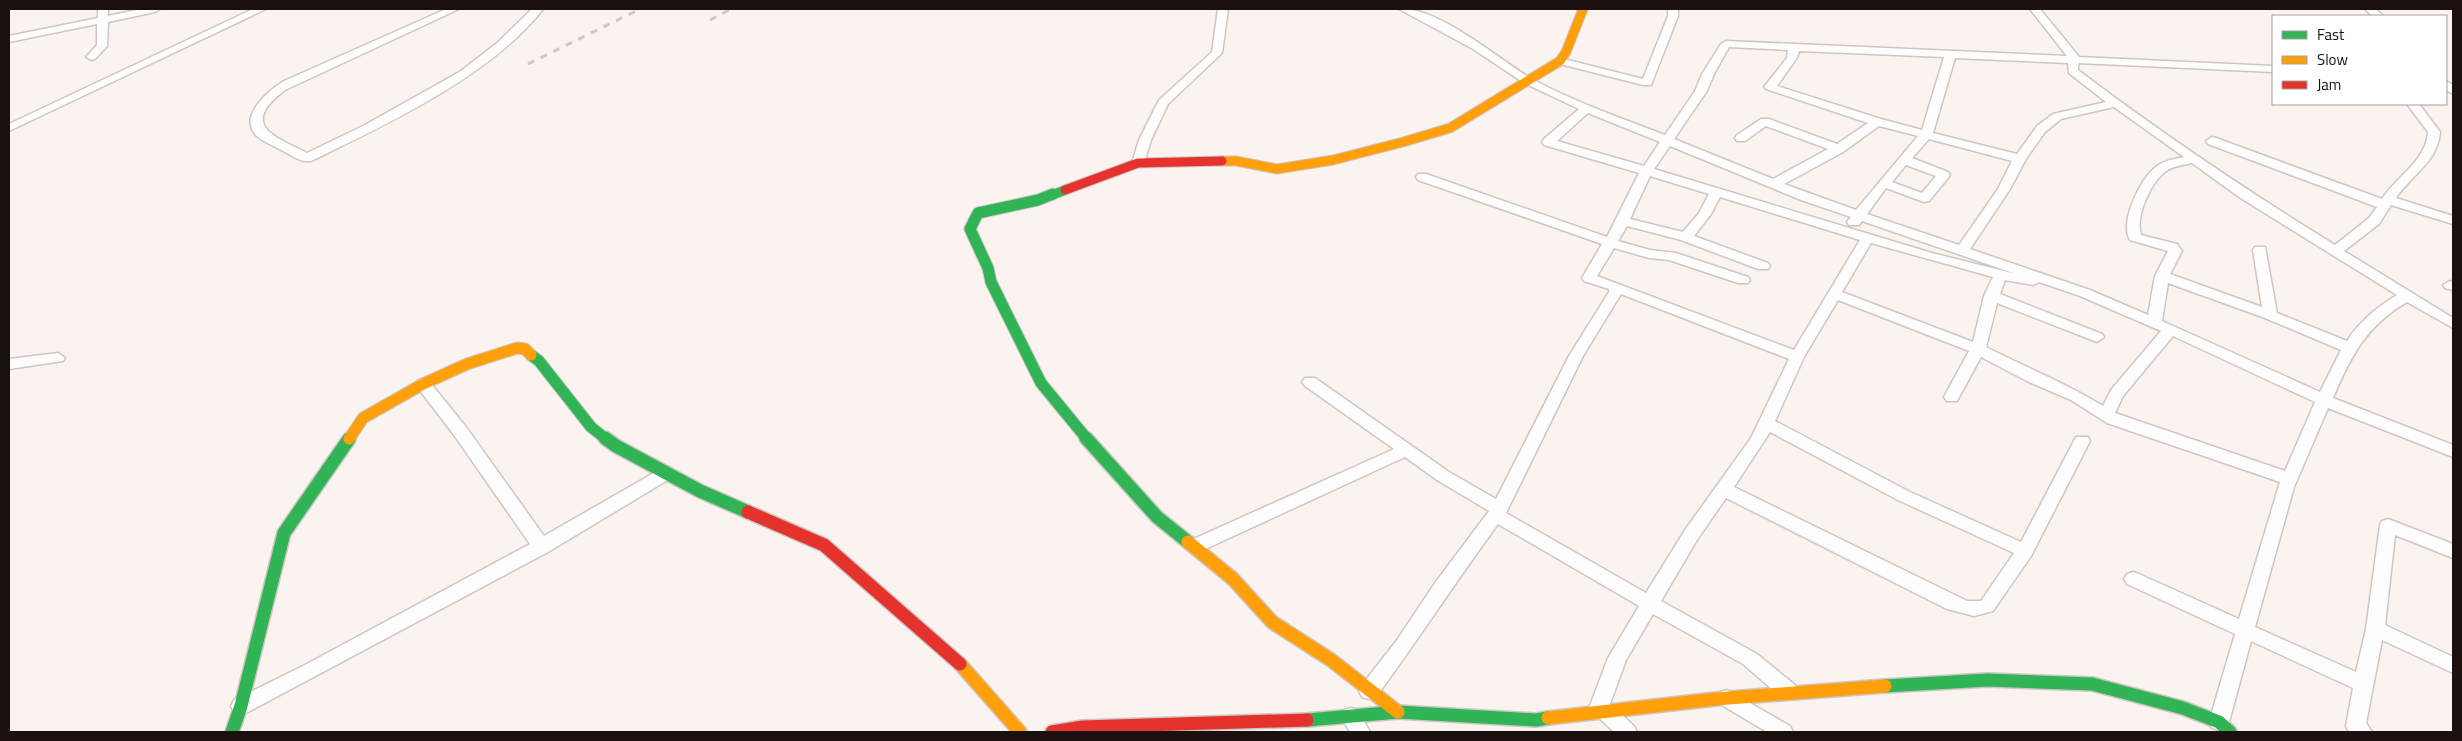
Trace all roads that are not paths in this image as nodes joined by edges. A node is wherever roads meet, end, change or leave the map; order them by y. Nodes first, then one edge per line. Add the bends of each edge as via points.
1 (103, 9) edge
2 (155, 9) edge
3 (261, 9) edge
4 (454, 9) edge
5 (538, 9) edge
6 (1223, 9) edge
7 (1404, 9) edge
8 (1583, 9) edge
9 (1673, 9) edge
10 (2035, 9) edge
11 (102, 21) junction
12 (9, 39) edge
13 (1794, 46) junction
14 (1951, 54) junction
15 (91, 57) dead end
16 (1560, 60) junction
17 (2076, 60) junction
18 (2272, 69) edge
19 (1528, 82) junction
20 (2116, 103) junction
21 (2414, 105) edge
22 (1587, 108) junction
23 (1877, 122) junction
24 (9, 128) edge
25 (1926, 135) junction
26 (1741, 138) dead end
27 (1668, 141) junction
28 (2212, 141) dead end
29 (1839, 149) junction
30 (2020, 159) junction
31 (2196, 159) junction
32 (1905, 160) junction
33 (1138, 163) junction
34 (1646, 172) junction
35 (1422, 176) dead end
36 (1884, 183) junction
37 (1774, 184) junction
38 (1717, 191) junction
39 (2386, 202) junction
40 (1858, 215) junction
41 (2453, 220) edge
42 (1623, 221) junction
43 (1848, 232) junction
44 (1686, 237) junction
45 (1867, 239) junction
46 (1611, 243) junction
47 (1963, 249) junction
48 (2260, 250) dead end
49 (2334, 252) junction
50 (1763, 266) dead end
51 (2000, 276) junction
52 (2162, 276) junction
53 (1743, 280) dead end
54 (1615, 287) junction
55 (2069, 287) junction
56 (1834, 294) junction
57 (1990, 296) junction
58 (2406, 296) junction
59 (2270, 315) junction
60 (2154, 323) junction
61 (2453, 324) edge
62 (2170, 330) junction
63 (2097, 336) dead end
64 (2349, 348) junction
65 (1978, 349) junction
66 (1797, 357) junction
67 (58, 358) dead end
68 (9, 364) edge
69 (1310, 382) dead end
70 (423, 384) junction
71 (1952, 397) dead end
72 (2324, 400) junction
73 (2107, 414) junction
74 (1766, 423) junction
75 (2082, 441) dead end
76 (1407, 450) junction
77 (2453, 451) edge
78 (665, 474) junction
79 (2289, 480) junction
80 (1723, 489) junction
81 (1497, 512) junction
82 (542, 546) junction
83 (1195, 546) junction
84 (2025, 551) junction
85 (2453, 552) edge
86 (2132, 579) dead end
87 (1650, 602) junction
88 (2376, 629) junction
89 (2244, 630) junction
90 (2453, 665) edge
91 (2363, 684) junction
92 (1369, 691) junction
93 (1788, 691) junction
94 (1727, 698) junction
95 (241, 706) junction
96 (1601, 711) junction
97 (1398, 712) junction
98 (1356, 724) edge
99 (1491, 725) edge
100 (2225, 727) edge
101 (1175, 728) edge
102 (232, 732) edge
103 (1020, 732) edge
104 (1052, 732) edge
105 (1627, 732) edge
106 (1783, 732) edge
107 (2362, 732) edge

1 - 11 street
2 - 11 street
3 - 24 street
4 - 5 street via 288,83 267,99 259,110 256,121 260,132 307,158 369,128 465,73
6 - 33 street via 1217,53 1164,102 1145,140
7 - 19 street via 1477,46
8 - 16 street
9 - 16 street via 1647,84
10 - 17 street
11 - 12 street
11 - 15 street via 102,46
13 - 14 street
13 - 23 street via 1792,58 1770,87
13 - 27 street via 1726,44 1701,91
14 - 17 street
14 - 25 street
16 - 19 street
17 - 18 street
17 - 20 street via 2073,70
19 - 22 street
19 - 33 street via 1450,128 1333,160 1277,169 1236,161
20 - 30 street via 2056,116 2040,129
20 - 31 street
21 - 39 street via 2434,132 2433,146
22 - 27 street
22 - 34 street via 1548,142
23 - 25 street
23 - 29 street
25 - 30 street
25 - 32 street
26 - 29 street via 1765,122
27 - 34 street
27 - 37 street
28 - 39 street
29 - 37 street
30 - 47 street via 2004,189
31 - 49 street via 2243,194
31 - 52 street via 2160,169 2151,179 2133,216 2135,237 2172,247 2175,251
32 - 36 street
32 - 36 street via 1944,175 1924,198
33 - 83 street via 1038,200 978,213 970,229 1022,350 1041,383 1157,517
34 - 38 street
34 - 42 street
35 - 46 street
36 - 40 street
37 - 40 street
38 - 43 street
38 - 44 street via 1705,214
39 - 41 street
39 - 49 street via 2374,221
40 - 43 street
40 - 47 street
42 - 44 street
42 - 46 street
43 - 45 street
44 - 50 street
45 - 51 street
45 - 56 street
46 - 53 street via 1670,256
46 - 54 street via 1589,278
47 - 55 street
48 - 59 street
49 - 58 street
51 - 55 street
51 - 57 street
52 - 59 street
52 - 60 street
54 - 66 street
54 - 81 street via 1616,292 1576,356
55 - 60 street
56 - 65 street
56 - 66 street
57 - 63 street
57 - 65 street
58 - 61 street
58 - 64 street via 2386,308 2360,332
59 - 64 street
60 - 62 street
62 - 72 street
62 - 73 street via 2116,394
64 - 72 street
65 - 71 street
65 - 73 street
66 - 74 street
67 - 68 street
69 - 76 street
70 - 78 street via 506,350 525,349 539,361 592,427 616,446
70 - 82 street
70 - 95 street via 362,418 284,533
72 - 77 street
72 - 79 street
73 - 79 street via 2112,420
74 - 80 street via 1758,440
74 - 84 street via 1904,496
75 - 84 street
76 - 81 street
76 - 83 street
78 - 82 street
78 - 103 street via 824,544 952,655
79 - 89 street
80 - 84 street via 1966,609 1979,610 1987,606
80 - 87 street
81 - 87 street via 1603,578
81 - 92 street
82 - 95 street via 346,654
83 - 92 street via 1233,579 1272,622 1331,660
85 - 88 street via 2388,525
86 - 89 street
87 - 93 street via 1750,659
87 - 96 street via 1617,658
88 - 90 street
88 - 91 street
89 - 91 street
89 - 100 street
91 - 107 street via 2356,726
92 - 97 street
93 - 94 street
93 - 100 street via 1987,680 2092,684 2183,708
94 - 96 street
94 - 106 street
95 - 102 street
96 - 99 street
96 - 105 street
97 - 98 street
97 - 99 street
98 - 101 street via 1278,722
101 - 104 street via 1083,727

